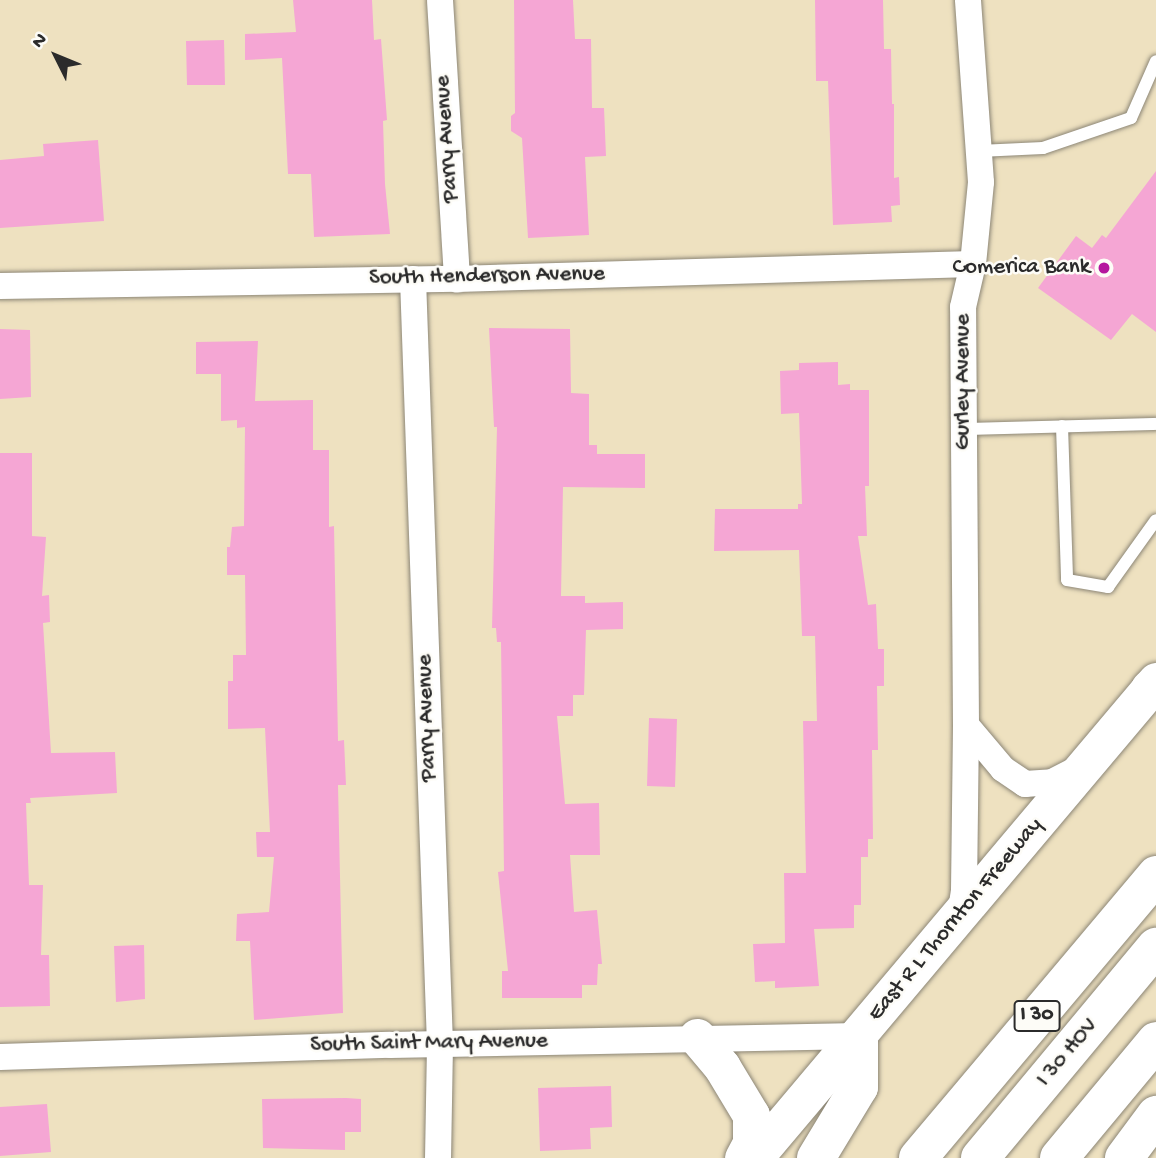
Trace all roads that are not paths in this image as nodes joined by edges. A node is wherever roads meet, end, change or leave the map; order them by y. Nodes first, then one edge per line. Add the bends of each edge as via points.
1 (440, 0) edge
2 (968, 0) edge
3 (1156, 61) edge
4 (979, 151) junction
5 (973, 264) junction
6 (413, 279) junction
7 (457, 279) junction
8 (0, 286) edge
9 (1156, 424) edge
10 (1062, 426) junction
11 (964, 429) junction
12 (1156, 520) edge
13 (1154, 685) edge
14 (966, 725) junction
15 (1083, 767) junction
16 (1156, 874) edge
17 (960, 918) junction
18 (1156, 947) edge
19 (1156, 973) edge
20 (859, 1036) junction
21 (697, 1037) junction
22 (1156, 1041) edge
23 (440, 1045) junction
24 (0, 1057) edge
25 (1156, 1115) edge
26 (438, 1158) edge
27 (743, 1158) edge
28 (754, 1158) edge
29 (816, 1158) edge
30 (918, 1158) edge
31 (980, 1158) edge
32 (1001, 1158) edge
33 (1059, 1158) edge
34 (1124, 1158) edge

1 - 7 street, Parry Avenue
2 - 4 street, Gurley Avenue
3 - 4 lane via 1131,118 1043,148
4 - 5 street, Gurley Avenue via 981,182
5 - 7 street, South Henderson Avenue
5 - 11 street, Gurley Avenue via 963,307
6 - 7 street, South Henderson Avenue
6 - 8 street, South Henderson Avenue
6 - 23 street, Parry Avenue
9 - 10 lane
10 - 11 lane
10 - 12 lane via 1067,580 1108,587
11 - 14 street, Gurley Avenue
13 - 15 main road, East R L Thornton Freeway
14 - 15 street via 1003,769 1025,785 1052,782
14 - 17 street, Gurley Avenue
15 - 17 main road, East R L Thornton Freeway
16 - 30 highway, I 30
17 - 20 main road, East R L Thornton Freeway
18 - 31 highway, I 30 HOV
19 - 32 highway, I 30 HOV
20 - 21 street, South Saint Mary Avenue
20 - 28 main road, East R L Thornton Freeway
20 - 29 highway via 859,1087
21 - 23 street, South Saint Mary Avenue
21 - 27 main road via 751,1115 751,1143
22 - 33 highway
23 - 24 street, South Saint Mary Avenue
23 - 26 street, Parry Avenue
25 - 34 highway

